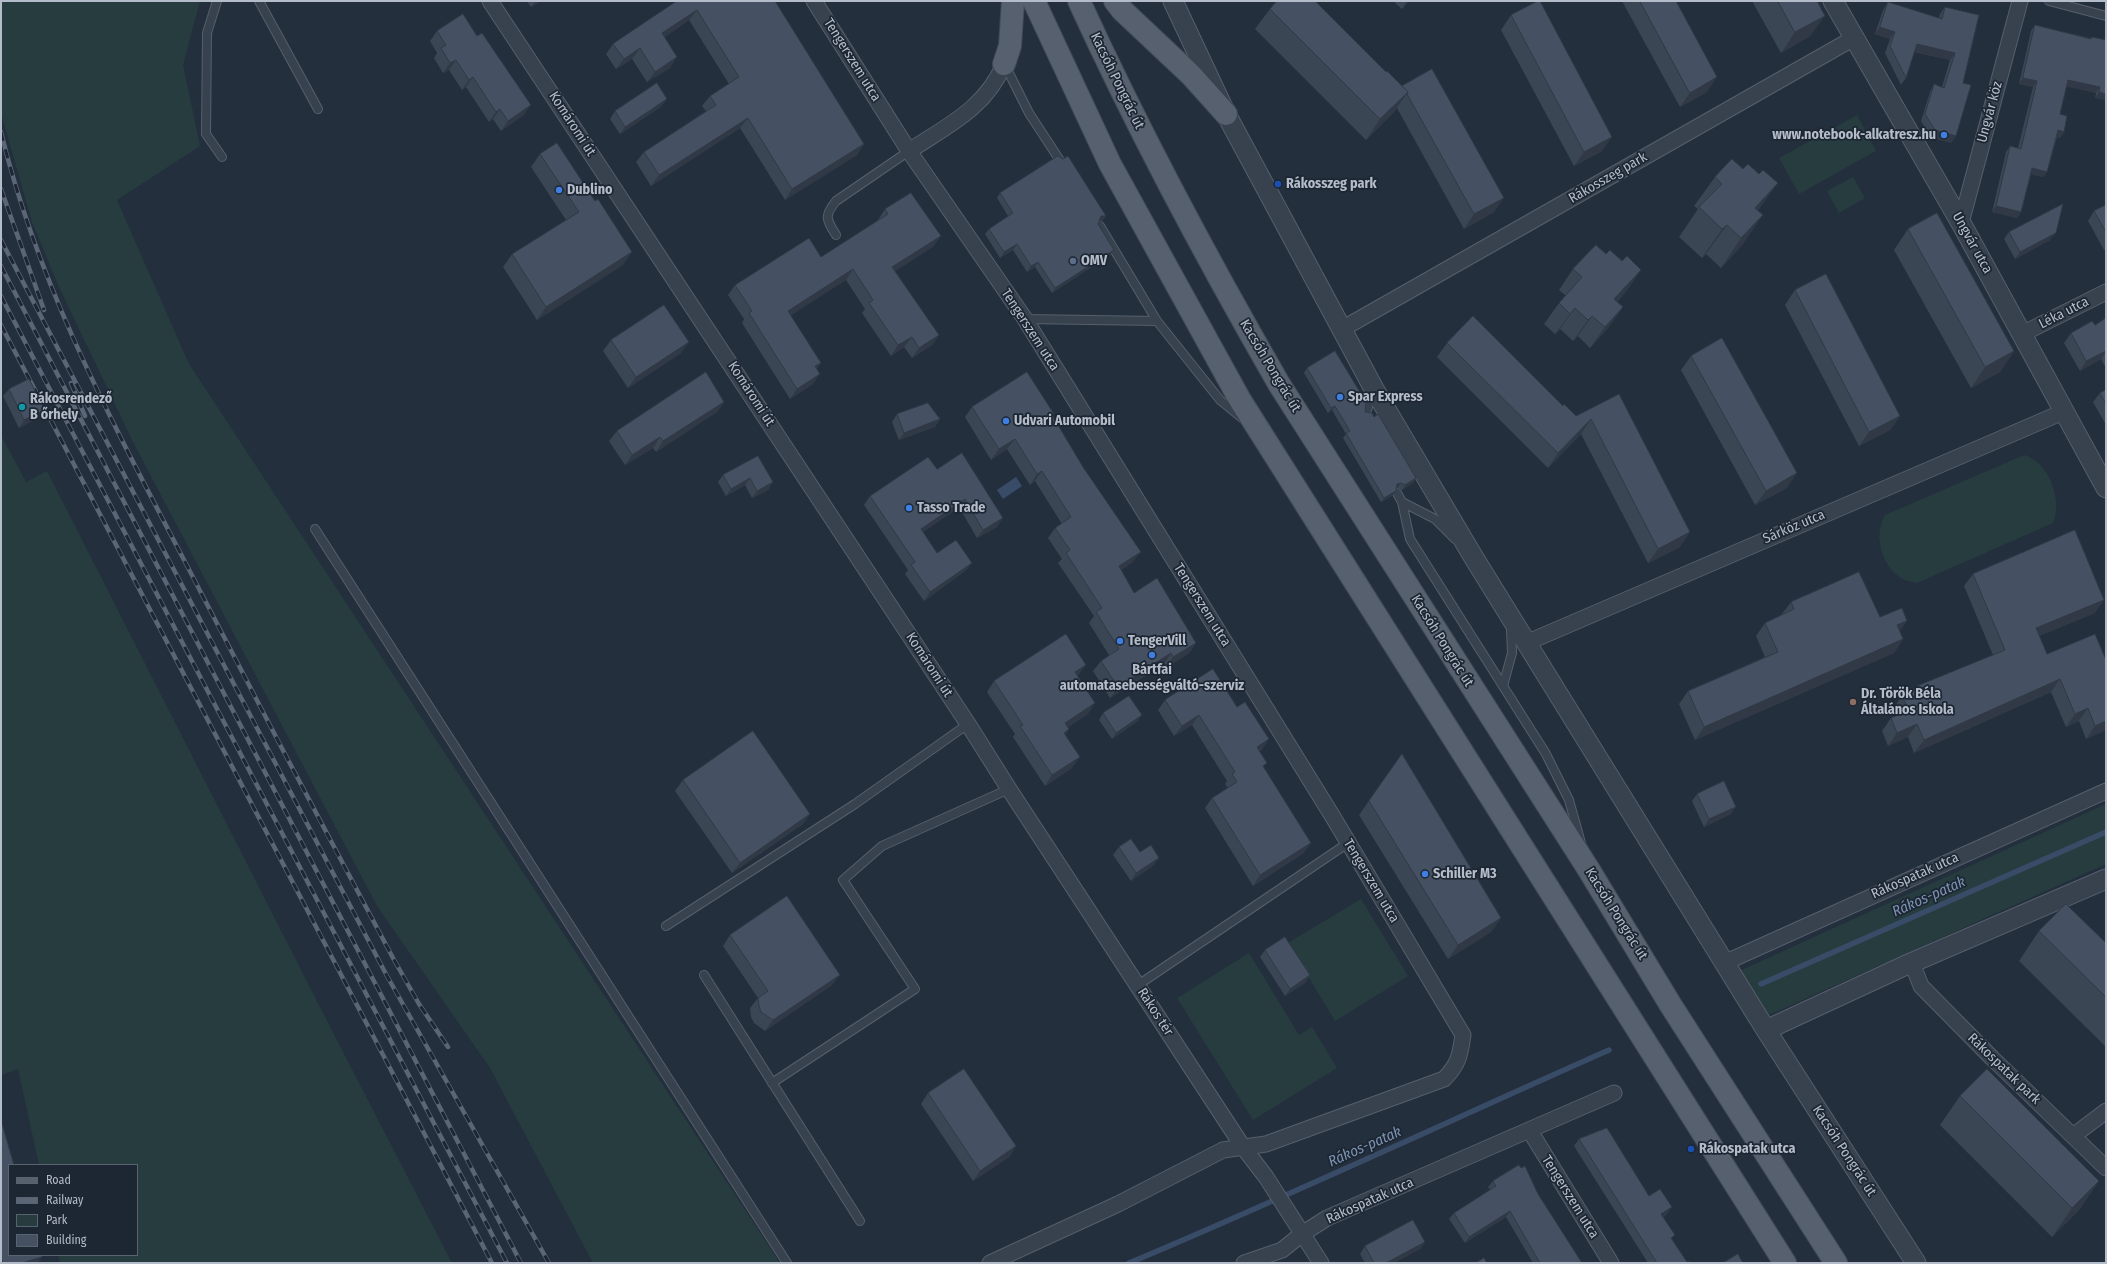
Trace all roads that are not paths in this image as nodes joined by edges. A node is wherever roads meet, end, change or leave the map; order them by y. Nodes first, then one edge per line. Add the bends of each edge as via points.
1 (217, 1) edge
2 (259, 1) edge
3 (490, 1) edge
4 (814, 1) edge
5 (1013, 1) edge
6 (1034, 1) edge
7 (1079, 1) edge
8 (1115, 1) edge
9 (1173, 1) edge
10 (1833, 1) edge
11 (2020, 1) edge
12 (2049, 1) edge
13 (2106, 16) edge
14 (1854, 38) junction
15 (1004, 64) junction
16 (318, 108) dead end
17 (1226, 114) junction
18 (909, 151) junction
19 (222, 157) dead end
20 (1059, 159) edge
21 (1961, 223) junction
22 (1100, 226) edge
23 (836, 235) dead end
24 (2106, 292) edge
25 (1024, 319) junction
26 (1158, 321) junction
27 (1342, 329) junction
28 (2022, 334) junction
29 (1374, 389) junction
30 (2063, 412) junction
31 (1366, 413) edge
32 (1264, 440) junction
33 (2106, 488) edge
34 (1397, 493) edge
35 (1402, 502) junction
36 (315, 529) dead end
37 (1474, 558) junction
38 (1508, 614) junction
39 (1526, 643) junction
40 (1503, 686) junction
41 (968, 724) junction
42 (1009, 789) junction
43 (2106, 791) edge
44 (1348, 843) junction
45 (1589, 870) junction
46 (2106, 879) edge
47 (666, 926) dead end
48 (1724, 963) junction
49 (1912, 963) junction
50 (704, 975) dead end
51 (1138, 985) junction
52 (1766, 1030) junction
53 (772, 1083) junction
54 (1614, 1093) dead end
55 (2106, 1111) edge
56 (1530, 1132) junction
57 (2073, 1136) junction
58 (1243, 1147) junction
59 (2106, 1168) edge
60 (860, 1221) dead end
61 (1302, 1234) junction
62 (787, 1263) edge
63 (989, 1263) edge
64 (1244, 1263) edge
65 (1321, 1263) edge
66 (1611, 1263) edge
67 (1785, 1263) edge
68 (1836, 1263) edge
69 (1916, 1263) edge

1 - 19 lane via 207,33 206,134
2 - 16 lane
3 - 41 street, Komáromi út
4 - 18 street, Tengerszem utca
5 - 15 main road via 1010,46
6 - 32 main road via 1110,164 1198,326
7 - 45 main road, Kacsóh Pongrác út via 1122,95 1234,306 1279,384
8 - 17 main road via 1191,75
9 - 17 street, Kacsóh Pongrác út
10 - 14 street, Ungvár utca
11 - 21 street, Ungvár köz
12 - 13 lane
14 - 21 street, Ungvár utca
14 - 27 street, Rákosszeg park
15 - 18 street via 999,78 980,103
15 - 20 lane via 1029,113
17 - 27 street, Kacsóh Pongrác út
18 - 23 lane via 836,201 828,212 827,222
18 - 25 street, Tengerszem utca
21 - 28 street, Ungvár utca
22 - 26 lane
24 - 28 street, Léka utca
25 - 26 lane
25 - 44 street, Tengerszem utca
26 - 32 lane via 1220,400 1244,419
27 - 29 street, Kacsóh Pongrác út
28 - 30 street, Ungvár utca
29 - 31 lane
29 - 37 street, Kacsóh Pongrác út
30 - 33 street, Ungvár utca
30 - 39 street, Sárköz utca
32 - 67 main road
34 - 35 lane
35 - 37 lane via 1435,519
35 - 40 lane via 1410,539
36 - 62 lane
37 - 38 street, Kacsóh Pongrác út
38 - 39 street, Kacsóh Pongrác út
38 - 40 lane via 1513,639
39 - 48 street, Kacsóh Pongrác út
40 - 45 lane via 1546,754 1569,800
41 - 42 street, Komáromi út
41 - 47 lane via 855,804
42 - 51 street, Rákos tér
42 - 53 lane via 882,846 843,880 915,989
43 - 48 street, Rákospatak utca
44 - 51 lane
44 - 58 street, Tengerszem utca via 1463,1035 1460,1054 1455,1068 1444,1079 1266,1144
45 - 68 main road, Kacsóh Pongrác út via 1670,1004
46 - 49 street
48 - 52 street, Kacsóh Pongrác út
49 - 52 street
49 - 57 street, Rákospatak park via 1920,986
50 - 53 lane
51 - 58 street, Rákos tér
52 - 69 street, Kacsóh Pongrác út
53 - 60 lane
54 - 56 street, Rákospatak utca
55 - 57 street
56 - 61 street, Rákospatak utca via 1327,1218
56 - 66 street, Tengerszem utca
57 - 59 street, Rákospatak park
58 - 61 street, Rákos tér via 1290,1212
58 - 63 street via 1223,1150 1118,1204
61 - 64 street via 1282,1250
61 - 65 street, Rákos tér

